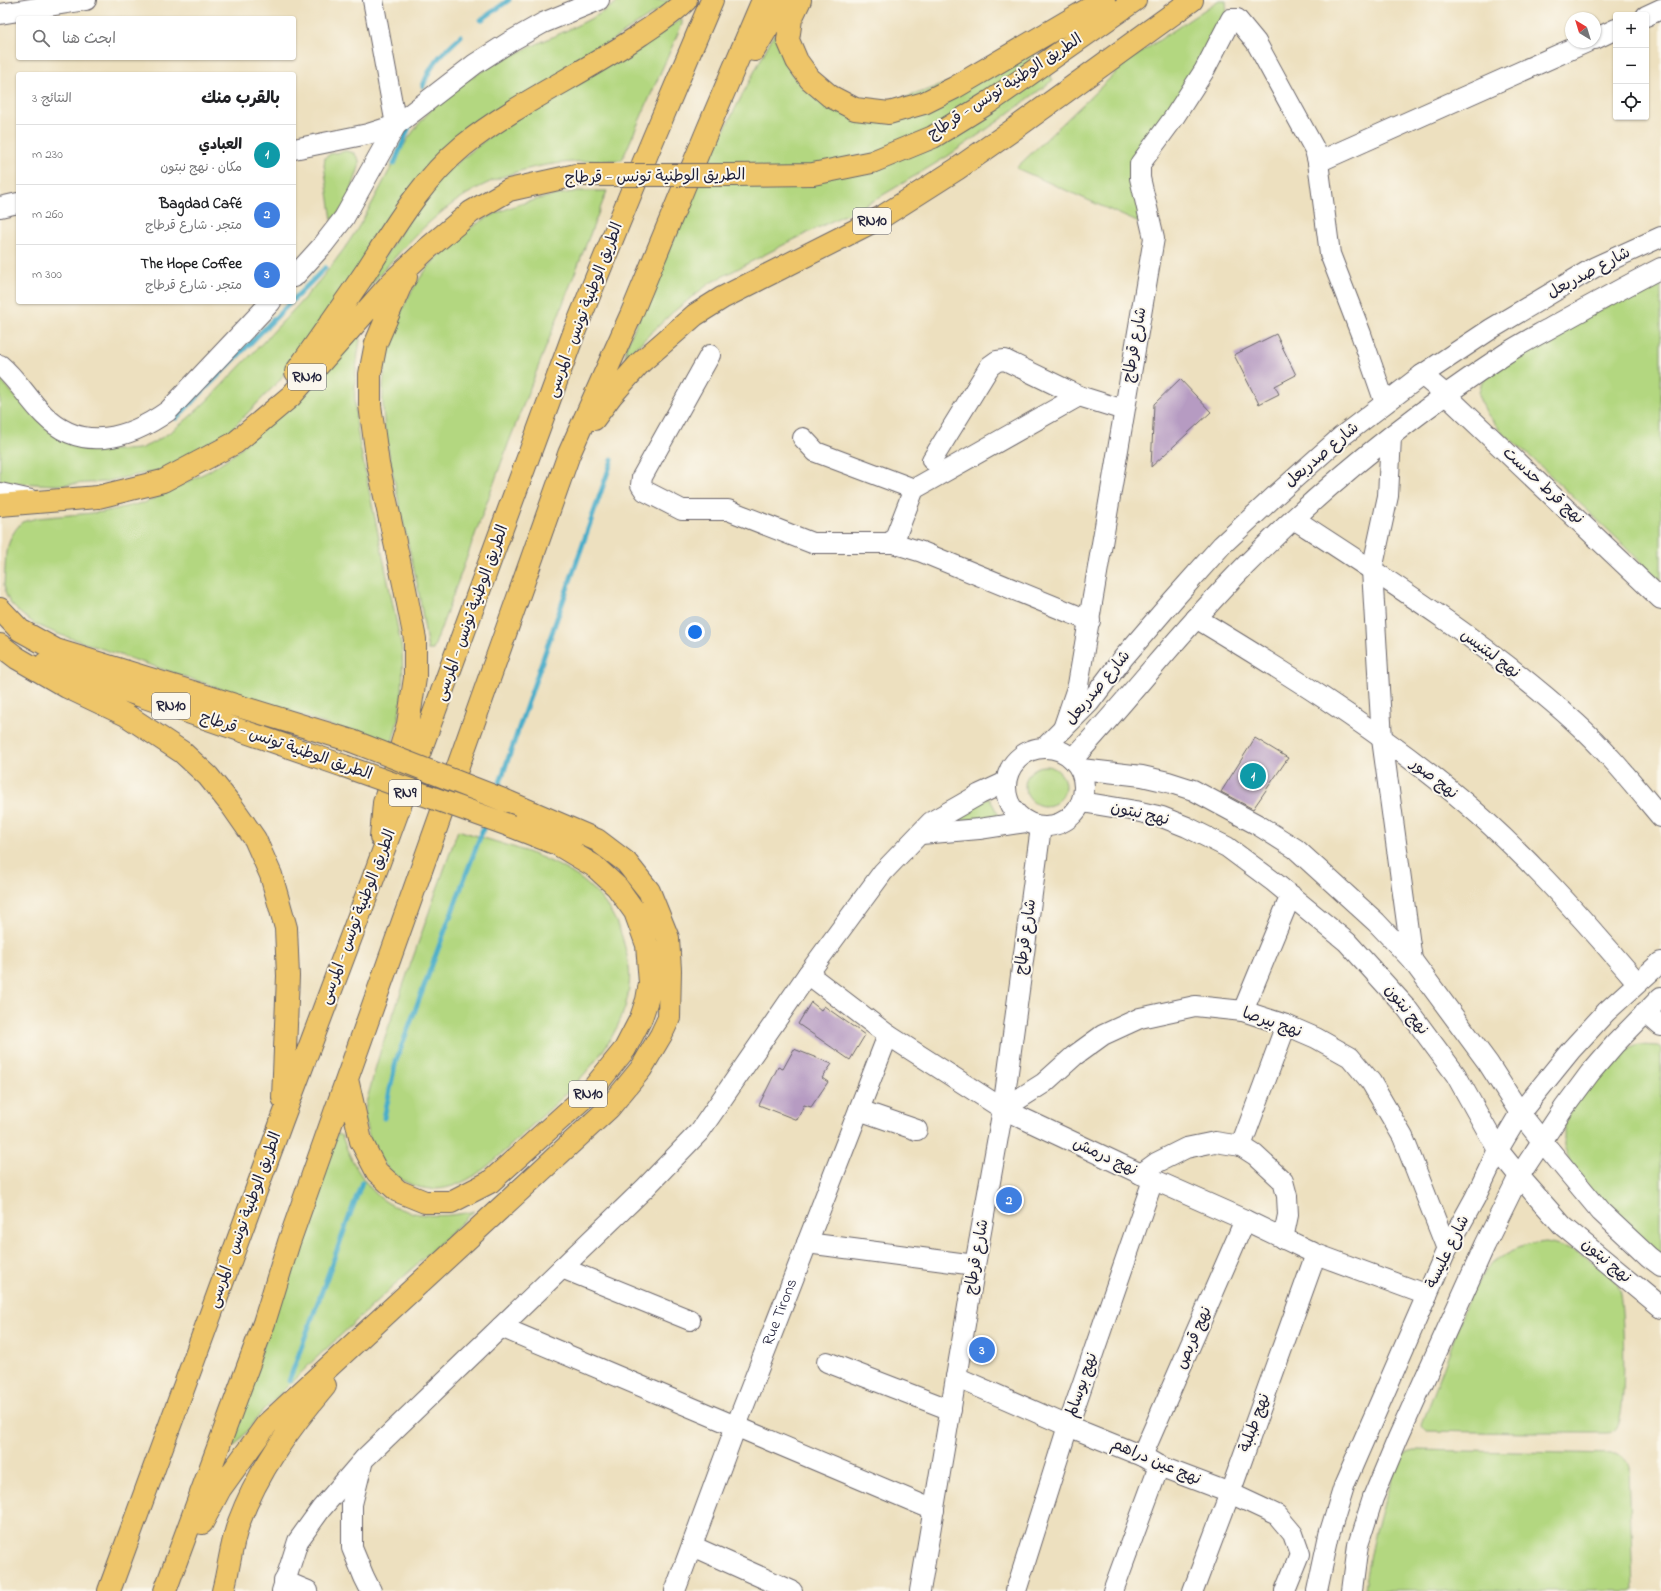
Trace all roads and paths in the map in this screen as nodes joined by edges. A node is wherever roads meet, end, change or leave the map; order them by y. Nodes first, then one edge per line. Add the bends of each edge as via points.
1 (86, 0) edge
2 (373, 0) edge
3 (386, 0) edge
4 (600, 0) edge
5 (686, 0) edge
6 (712, 0) edge
7 (764, 0) edge
8 (784, 0) edge
9 (800, 0) edge
10 (1104, 0) edge
11 (1135, 0) edge
12 (1192, 0) edge
13 (563, 7) edge
14 (1661, 9) edge
15 (0, 14) edge
16 (1649, 15) edge
17 (1613, 30) edge
18 (1601, 35) edge
19 (1574, 48) edge
20 (402, 120) junction
21 (708, 129) junction
22 (296, 149) edge
23 (1318, 162) junction
24 (16, 203) edge
25 (0, 207) edge
26 (1661, 237) edge
27 (427, 249) junction
28 (1661, 268) edge
29 (296, 275) edge
30 (269, 304) edge
31 (710, 355) dead end
32 (0, 365) edge
33 (1422, 375) junction
34 (1446, 395) junction
35 (1079, 396) junction
36 (1385, 403) junction
37 (1124, 410) junction
38 (1391, 437) junction
39 (803, 438) dead end
40 (235, 443) junction
41 (569, 454) junction
42 (932, 460) dead end
43 (914, 489) junction
44 (0, 493) edge
45 (41, 502) junction
46 (0, 505) edge
47 (1294, 519) junction
48 (893, 543) junction
49 (1372, 570) junction
50 (1661, 599) edge
51 (0, 609) edge
52 (1196, 618) junction
53 (1090, 621) junction
54 (0, 641) edge
55 (0, 645) edge
56 (1063, 729) junction
57 (1382, 739) junction
58 (1044, 748) junction
59 (1077, 764) junction
60 (1006, 782) junction
61 (1082, 802) junction
62 (1661, 817) edge
63 (1033, 824) junction
64 (921, 834) junction
65 (377, 868) junction
66 (1291, 895) junction
67 (1412, 960) junction
68 (1661, 962) edge
69 (808, 974) junction
70 (1637, 982) junction
71 (1661, 997) edge
72 (1243, 1011) junction
73 (1645, 1012) junction
74 (1286, 1024) junction
75 (1661, 1026) edge
76 (888, 1035) junction
77 (348, 1079) junction
78 (1003, 1109) junction
79 (859, 1110) junction
80 (1520, 1113) junction
81 (282, 1120) junction
82 (918, 1130) dead end
83 (1542, 1141) junction
84 (1241, 1146) junction
85 (1498, 1150) junction
86 (1519, 1176) junction
87 (1147, 1177) junction
88 (1245, 1220) junction
89 (1283, 1239) junction
90 (807, 1243) junction
91 (1447, 1248) junction
92 (1316, 1254) junction
93 (975, 1265) junction
94 (1661, 1266) edge
95 (562, 1268) junction
96 (1427, 1295) junction
97 (402, 1301) junction
98 (1661, 1307) edge
99 (690, 1320) dead end
100 (501, 1327) junction
101 (827, 1362) dead end
102 (956, 1377) junction
103 (951, 1410) junction
104 (736, 1426) junction
105 (1068, 1426) junction
106 (1142, 1456) junction
107 (364, 1458) junction
108 (1159, 1466) junction
109 (1230, 1493) junction
110 (934, 1510) junction
111 (692, 1546) junction
112 (283, 1586) edge
113 (109, 1591) edge
114 (165, 1591) edge
115 (223, 1591) edge
116 (308, 1591) edge
117 (371, 1591) edge
118 (675, 1591) edge
119 (792, 1591) edge
120 (920, 1591) edge
121 (1016, 1591) edge
122 (1113, 1591) edge
123 (1193, 1591) edge
124 (1285, 1591) edge
125 (1317, 1591) edge
126 (1352, 1591) edge

1 - 15 street
2 - 20 street
3 - 20 street
4 - 13 street
5 - 40 highway via 676,10 620,49 495,123 462,147 431,177 403,213 284,388
6 - 65 highway, الطريق الوطنية تونس - المرسى / RN9 via 575,330
7 - 21 highway, RN9
8 - 21 highway
9 - 10 highway via 791,19 788,40 797,61 810,79 830,96 855,109 889,113 924,103 954,88
11 - 27 highway, الطريق الوطنية تونس - قرطاج / RN10, bridge via 991,101 933,138 872,162 813,174 576,175 509,190 471,212
12 - 41 highway, RN10 via 1010,132 880,218 695,315 640,363
13 - 20 street via 476,64
14 - 16 street
17 - 18 street
19 - 23 street
20 - 22 street via 368,134
20 - 29 street via 344,218
21 - 41 highway, RN9 via 631,315
23 - 36 street via 1330,254
23 - 37 street, شارع قرطاج via 1315,150 1256,42 1241,22 1231,19 1204,71 1140,164 1140,178 1154,238
24 - 25 street
26 - 33 street, شارع صدربعل via 1595,268 1491,329
27 - 40 highway, الطريق الوطنية تونس - قرطاج / RN10 via 392,282 291,396
27 - 65 highway via 402,282 376,343 370,374 370,405 378,464 415,639 415,670 408,724 384,803
28 - 34 street, شارع صدربعل via 1506,353
30 - 32 street via 168,410 142,427 119,436 87,438 56,426 44,416
31 - 48 street via 642,477 641,485 645,491 682,510 728,510 812,543
33 - 34 street, نهج قرط حدست
33 - 36 street, شارع صدربعل
34 - 38 street, شارع صدربعل
34 - 50 street, نهج قرط حدست
35 - 37 street
35 - 42 street via 1005,360 997,361 990,366
35 - 43 street
36 - 56 street, شارع صدربعل via 1341,437 1222,545 1124,657 1089,703
37 - 53 street, شارع قرطاج
38 - 47 street, شارع صدربعل
38 - 49 street via 1388,496
39 - 43 street via 816,452
40 - 45 highway, الطريق الوطنية تونس - قرطاج / RN10 via 163,481 98,497
41 - 77 highway, RN9
43 - 48 street
44 - 45 street
45 - 46 highway, الطريق الوطنية تونس - قرطاج / RN10
47 - 49 street, نهج لبتنيس
47 - 52 street, شارع صدربعل
48 - 53 street via 922,552
49 - 57 street
49 - 62 street, نهج لبتنيس via 1449,624 1566,714 1616,765
51 - 97 highway, bridge via 20,630 56,650 352,741 598,840 626,862 649,891 668,938 669,1018 641,1069 609,1108
52 - 57 street, نهج صور via 1281,669
52 - 59 street, شارع صدربعل via 1113,716
53 - 56 street, شارع قرطاج via 1078,686
54 - 77 highway, الطريق الوطنية تونس - قرطاج / RN10, bridge via 51,666 344,766 557,844 594,866 617,887 635,912 647,945 650,983 648,1000 626,1049 591,1091 490,1182 451,1202 425,1202 398,1191 377,1172 361,1141
55 - 81 highway via 67,687 126,715 182,752 213,782 255,839 271,875 286,928 288,976
56 - 58 street, شارع صدربعل
57 - 67 street
57 - 70 street, نهج صور via 1445,786 1519,852
58 - 59 street via 1060,750
58 - 60 street via 1030,751 1019,758 1010,769
59 - 61 street via 1085,786
59 - 67 street, نهج نبتون via 1142,776 1193,790 1258,825 1296,849 1376,922
60 - 63 street via 1007,798 1014,812
60 - 64 street via 931,822
61 - 63 street via 1066,821 1053,826
61 - 66 street, نهج نبتون via 1162,817 1187,827 1227,847
63 - 64 street
63 - 78 street, شارع قرطاج
64 - 69 street via 883,872
65 - 81 highway, الطريق الوطنية تونس - المرسى / RN9
66 - 72 street
66 - 85 street, نهج نبتون via 1347,942 1405,1006 1456,1075
67 - 80 street, نهج نبتون via 1488,1062
68 - 70 street, شارع عليسة
69 - 76 street, نهج درمش
69 - 95 street via 700,1131
70 - 80 street, شارع عليسة via 1571,1050
71 - 73 street, شارع عليسة
72 - 74 street, نهج بيرصا
72 - 78 street, نهج بيرصا via 1195,1006 1140,1018 1103,1036 1074,1056 1044,1083
73 - 75 street
73 - 83 street, شارع عليسة via 1590,1073
74 - 84 street
74 - 91 street, نهج بيرصا via 1350,1058 1371,1082 1403,1136
76 - 78 street, نهج درمش
76 - 79 street, Rue Tirons
77 - 114 highway, RN9 via 289,1242 264,1323
78 - 87 street, نهج درمش
78 - 93 street, شارع قرطاج
79 - 82 street
79 - 90 street, Rue Tirons
80 - 83 street, نهج نبتون
80 - 85 street, شارع عليسة
81 - 113 highway, الطريق الوطنية تونس - المرسى / RN9
83 - 86 street, شارع عليسة
83 - 94 street, نهج نبتون via 1601,1212
84 - 87 street via 1215,1142 1186,1148 1156,1163
84 - 89 street via 1269,1166 1283,1181 1288,1215
85 - 86 street, نهج نبتون
85 - 91 street, شارع عليسة
86 - 98 street, نهج نبتون via 1562,1226
86 - 126 street, شارع عليسة via 1485,1245 1373,1498 1358,1545
87 - 88 street, نهج درمش
87 - 105 street, نهج بوسالم
88 - 89 street, نهج درمش
88 - 106 street, نهج قربص
89 - 92 street, نهج درمش
90 - 93 street
90 - 104 street, Rue Tirons
91 - 96 street, شارع عليسة
92 - 96 street, نهج درمش
92 - 109 street, نهج طبلبة
93 - 102 street, شارع قرطاج
95 - 99 street
95 - 100 street
96 - 125 street, شارع عليسة via 1346,1483 1329,1535
97 - 114 highway via 268,1424 220,1488
97 - 115 highway via 328,1382 281,1442 253,1490 239,1523
100 - 104 street
100 - 107 street
101 - 103 street
102 - 103 street, شارع قرطاج
102 - 105 street, نهج عين دراهم
103 - 110 street, شارع قرطاج
104 - 110 street
104 - 111 street, Rue Tirons
105 - 106 street, نهج عين دراهم
105 - 121 street, نهج بوسالم
106 - 108 street, نهج عين دراهم
107 - 112 street via 298,1540
107 - 117 street via 352,1504 352,1548
108 - 109 street, نهج عين دراهم
108 - 122 street
109 - 123 street, نهج طبلبة
109 - 124 street, نهج عين دراهم via 1278,1515 1293,1534 1300,1554
110 - 120 street, شارع قرطاج
111 - 118 street, Rue Tirons
111 - 119 street
112 - 116 street

